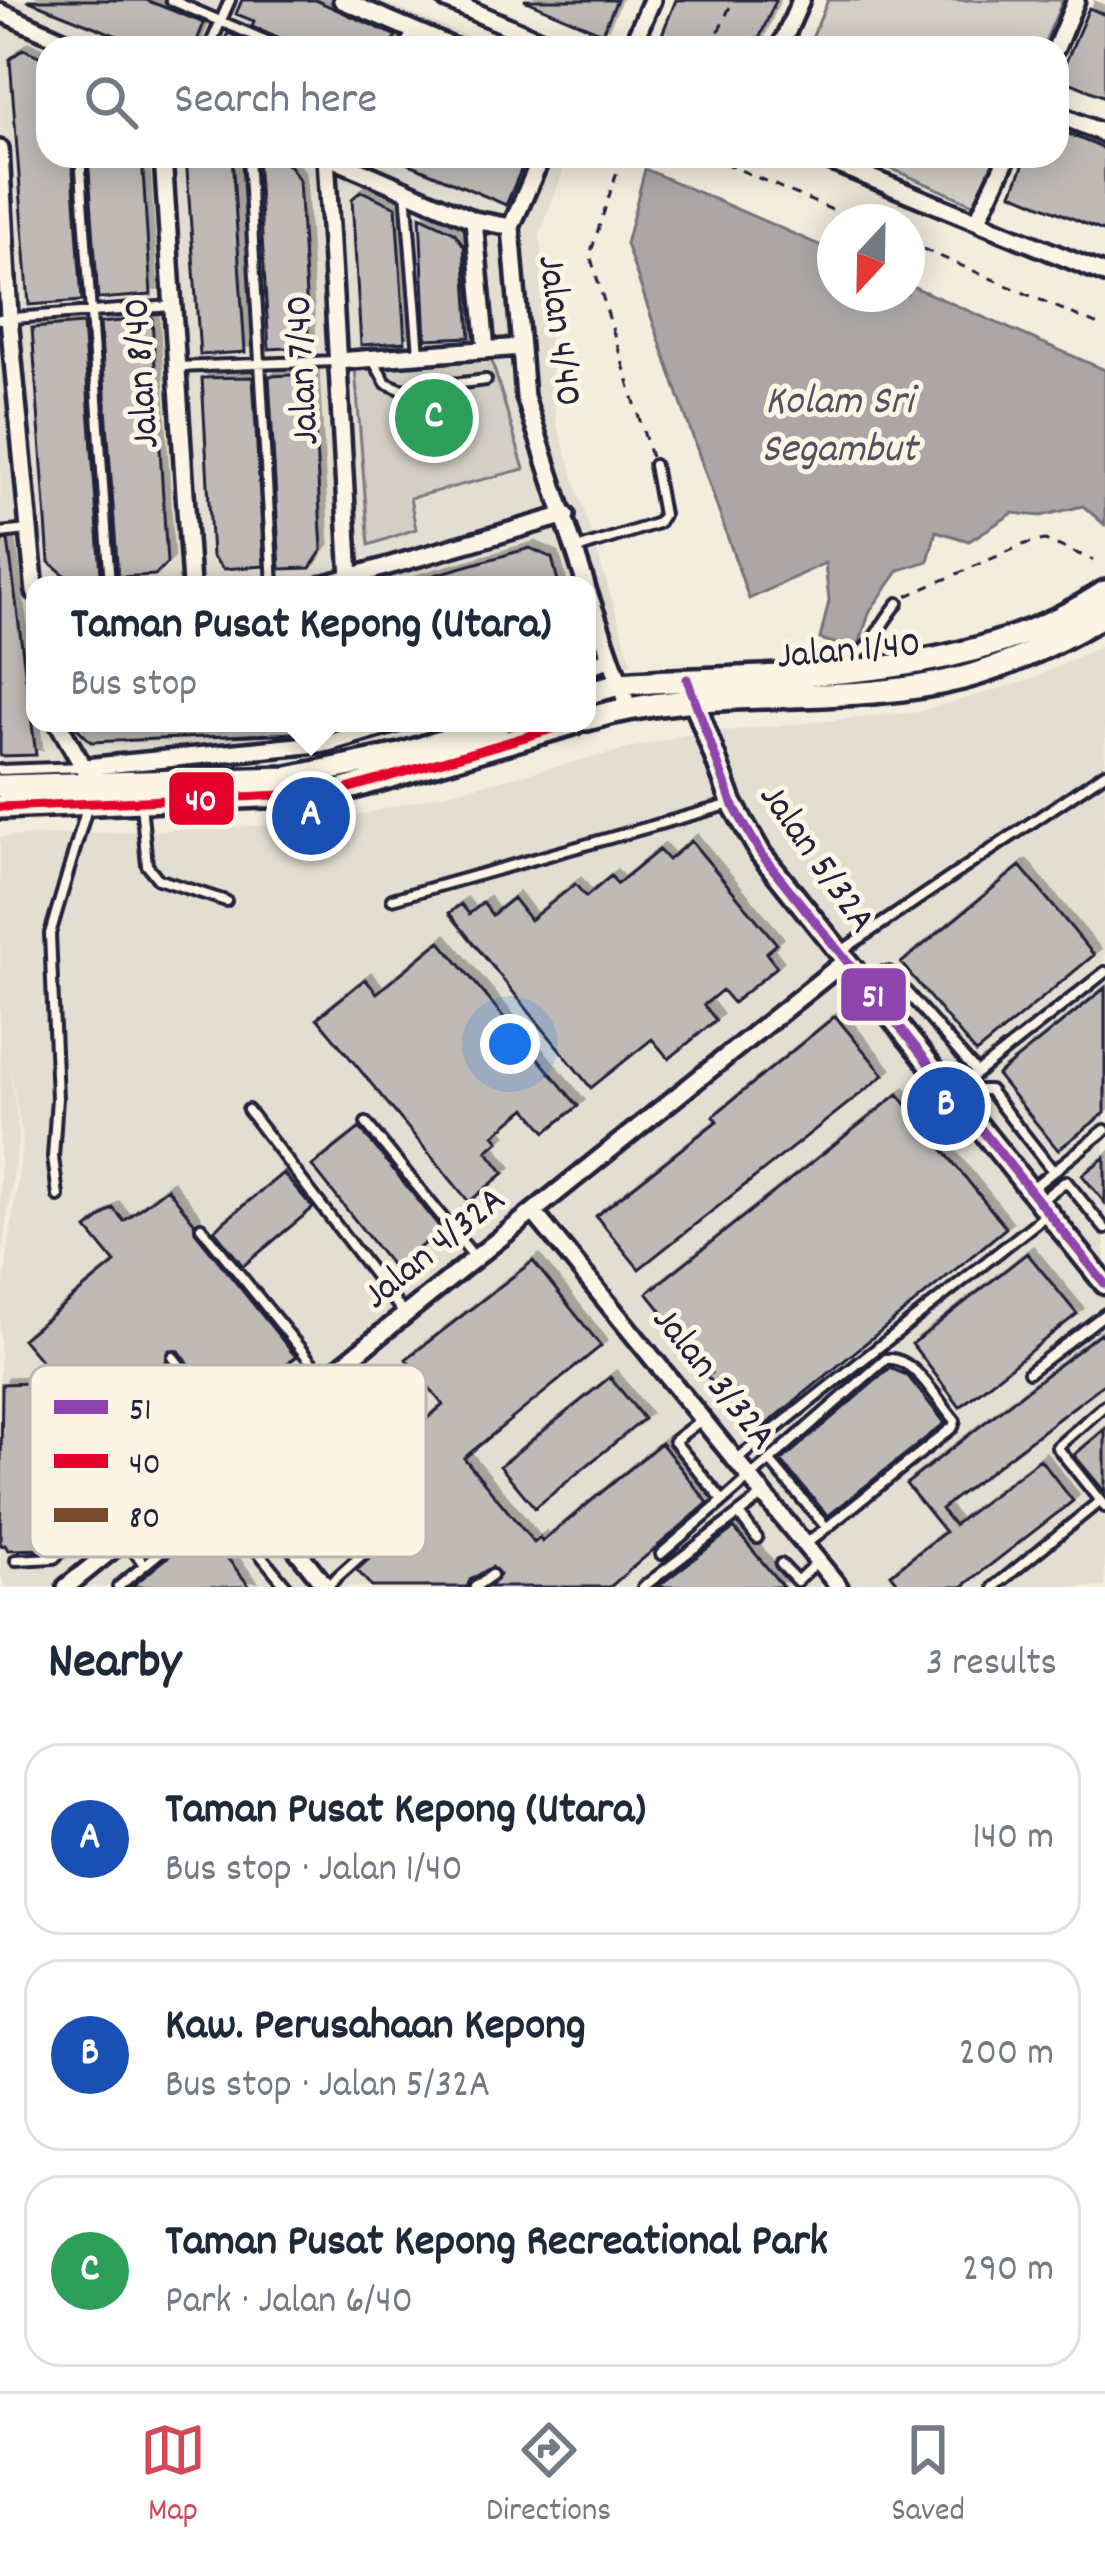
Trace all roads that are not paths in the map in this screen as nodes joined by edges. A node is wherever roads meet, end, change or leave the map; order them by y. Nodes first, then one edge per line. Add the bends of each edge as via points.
1 (171, 0) edge
2 (230, 0) edge
3 (342, 0) edge
4 (447, 0) edge
5 (652, 0) edge
6 (801, 0) edge
7 (1076, 0) edge
8 (0, 12) edge
9 (220, 21) junction
10 (412, 30) junction
11 (54, 36) edge
12 (214, 36) edge
13 (255, 36) edge
14 (409, 36) edge
15 (426, 36) edge
16 (530, 36) edge
17 (636, 36) edge
18 (785, 36) edge
19 (1061, 36) edge
20 (1069, 119) edge
21 (1105, 134) edge
22 (0, 148) edge
23 (81, 168) edge
24 (164, 168) edge
25 (249, 168) edge
26 (328, 168) edge
27 (367, 168) edge
28 (535, 168) edge
29 (847, 168) edge
30 (1001, 168) edge
31 (406, 190) junction
32 (474, 220) junction
33 (977, 221) junction
34 (511, 226) junction
35 (1105, 274) edge
36 (172, 306) junction
37 (92, 311) junction
38 (5, 319) edge
39 (520, 346) junction
40 (486, 350) junction
41 (419, 355) junction
42 (372, 358) junction
43 (338, 361) junction
44 (259, 364) junction
45 (176, 368) junction
46 (486, 380) dead end
47 (654, 465) road end
48 (566, 515) junction
49 (30, 530) junction
50 (0, 533) edge
51 (575, 550) junction
52 (34, 576) edge
53 (109, 576) edge
54 (190, 576) edge
55 (271, 576) edge
56 (350, 576) edge
57 (360, 576) edge
58 (583, 576) edge
59 (898, 604) road end
60 (1102, 605) edge
61 (596, 617) edge
62 (610, 659) junction
63 (596, 663) edge
64 (805, 674) junction
65 (620, 684) junction
66 (690, 690) junction
67 (596, 691) edge
68 (628, 707) junction
69 (596, 716) edge
70 (62, 732) edge
71 (326, 732) edge
72 (365, 732) edge
73 (471, 732) edge
74 (542, 732) edge
75 (328, 743) junction
76 (0, 770) edge
77 (1105, 773) edge
78 (87, 785) junction
79 (0, 786) edge
80 (141, 802) junction
81 (732, 803) junction
82 (0, 807) edge
83 (392, 899) dead end
84 (226, 901) dead end
85 (842, 957) junction
86 (1105, 973) edge
87 (865, 986) junction
88 (977, 1073) junction
89 (956, 1099) junction
90 (248, 1110) dead end
91 (366, 1123) dead end
92 (1105, 1130) edge
93 (1053, 1171) junction
94 (58, 1196) dead end
95 (1039, 1201) junction
96 (535, 1214) junction
97 (201, 1227) dead end
98 (1105, 1229) edge
99 (477, 1260) junction
100 (1105, 1284) edge
101 (1105, 1314) edge
102 (406, 1316) junction
103 (173, 1357) dead end
104 (179, 1365) edge
105 (314, 1365) edge
106 (345, 1365) edge
107 (1029, 1372) dead end
108 (1105, 1405) edge
109 (702, 1419) junction
110 (736, 1460) junction
111 (770, 1460) junction
112 (750, 1478) junction
113 (764, 1495) junction
114 (723, 1501) junction
115 (1102, 1504) edge
116 (739, 1514) junction
117 (826, 1527) junction
118 (757, 1538) dead end
119 (805, 1545) junction
120 (661, 1554) dead end
121 (55, 1557) edge
122 (104, 1557) edge
123 (139, 1557) edge
124 (151, 1557) edge
125 (262, 1557) edge
126 (303, 1557) edge
127 (359, 1557) edge
128 (16, 1560) dead end
129 (818, 1561) junction
130 (143, 1563) junction
131 (781, 1564) dead end
132 (492, 1575) dead end
133 (833, 1585) edge
134 (66, 1587) edge
135 (118, 1587) edge
136 (287, 1587) edge
137 (326, 1587) edge
138 (475, 1587) edge
139 (643, 1587) edge
140 (994, 1587) edge

1 - 9 lane
2 - 9 lane
3 - 10 street
4 - 16 street
5 - 17 street
6 - 18 street
7 - 19 street
8 - 11 street
9 - 12 lane
9 - 13 lane
10 - 14 lane
10 - 15 street
20 - 21 street
22 - 38 street
23 - 37 lane
24 - 36 street, Jalan 8/40
25 - 44 lane
26 - 43 street, Jalan 7/40
27 - 31 street
28 - 34 street, Jalan 4/40
29 - 33 street
30 - 33 street
31 - 32 street
31 - 41 lane
32 - 34 street
32 - 40 street
33 - 35 street
34 - 39 street, Jalan 4/40
36 - 37 lane
36 - 45 street, Jalan 8/40
37 - 38 lane
37 - 53 lane
38 - 49 street
39 - 40 street
39 - 48 street, Jalan 4/40 via 525,397
40 - 41 street
41 - 42 street
42 - 43 street
42 - 46 lane via 386,383 403,390
43 - 44 lane
43 - 56 street, Jalan 7/40
44 - 45 lane
44 - 55 lane
45 - 54 street, Jalan 8/40
47 - 51 lane via 658,523
48 - 51 street, Jalan 4/40
48 - 57 street
49 - 50 lane
49 - 52 street
51 - 58 street, Jalan 4/40
59 - 64 lane via 867,650
60 - 64 main road, Jalan 1/40 via 948,658
60 - 66 main road, Jalan 1/40 via 1026,656 962,678 880,691
61 - 62 street, Jalan 4/40
62 - 63 street
62 - 65 street, Jalan 4/40
64 - 66 main road, Jalan 1/40
65 - 66 main road, Jalan 1/40
65 - 67 main road, Jalan 1/40
65 - 68 street, Jalan 4/40
66 - 68 main road, Jalan 1/40
66 - 81 street, Jalan 5/32A
68 - 69 main road, Jalan 1/40
70 - 78 street
71 - 75 lane
72 - 75 street
73 - 78 main road via 288,778
74 - 80 main road via 333,793
75 - 78 street
76 - 78 lane
77 - 85 lane
78 - 79 main road
78 - 80 main road
78 - 82 main road
78 - 94 lane via 50,934
80 - 84 lane via 147,865 158,879
81 - 83 lane
81 - 85 street, Jalan 5/32A via 761,854
85 - 87 street, Jalan 5/32A
85 - 96 street, Jalan 4/32A
86 - 88 lane
87 - 88 lane via 890,972
87 - 89 street, Jalan 5/32A
88 - 89 lane
89 - 93 lane via 988,1090
89 - 95 street, Jalan 5/32A
90 - 102 lane
91 - 99 lane
92 - 93 lane
93 - 95 lane
95 - 98 lane via 1066,1181
95 - 100 street, Jalan 5/32A
95 - 110 lane
96 - 99 street, Jalan 4/32A
96 - 109 street, Jalan 3/32A
97 - 105 lane
99 - 102 street, Jalan 4/32A
101 - 107 lane
102 - 106 street, Jalan 4/32A
103 - 104 lane
108 - 115 lane via 1057,1447
109 - 110 street, Jalan 3/32A
109 - 114 lane via 674,1442
110 - 112 street, Jalan 3/32A
111 - 112 lane
111 - 117 lane
111 - 117 lane via 886,1359 907,1364 955,1421
112 - 113 street, Jalan 3/32A
112 - 114 lane
113 - 116 lane
113 - 119 street, Jalan 3/32A
114 - 120 lane
115 - 140 lane
116 - 118 lane
116 - 139 lane
117 - 119 lane
119 - 129 street, Jalan 3/32A
121 - 128 lane
122 - 134 street, Jalan 4/32A
123 - 130 lane
124 - 130 lane
125 - 136 lane
126 - 137 street
127 - 137 lane
129 - 131 lane via 796,1581
129 - 133 street, Jalan 3/32A
130 - 135 lane
132 - 138 lane

